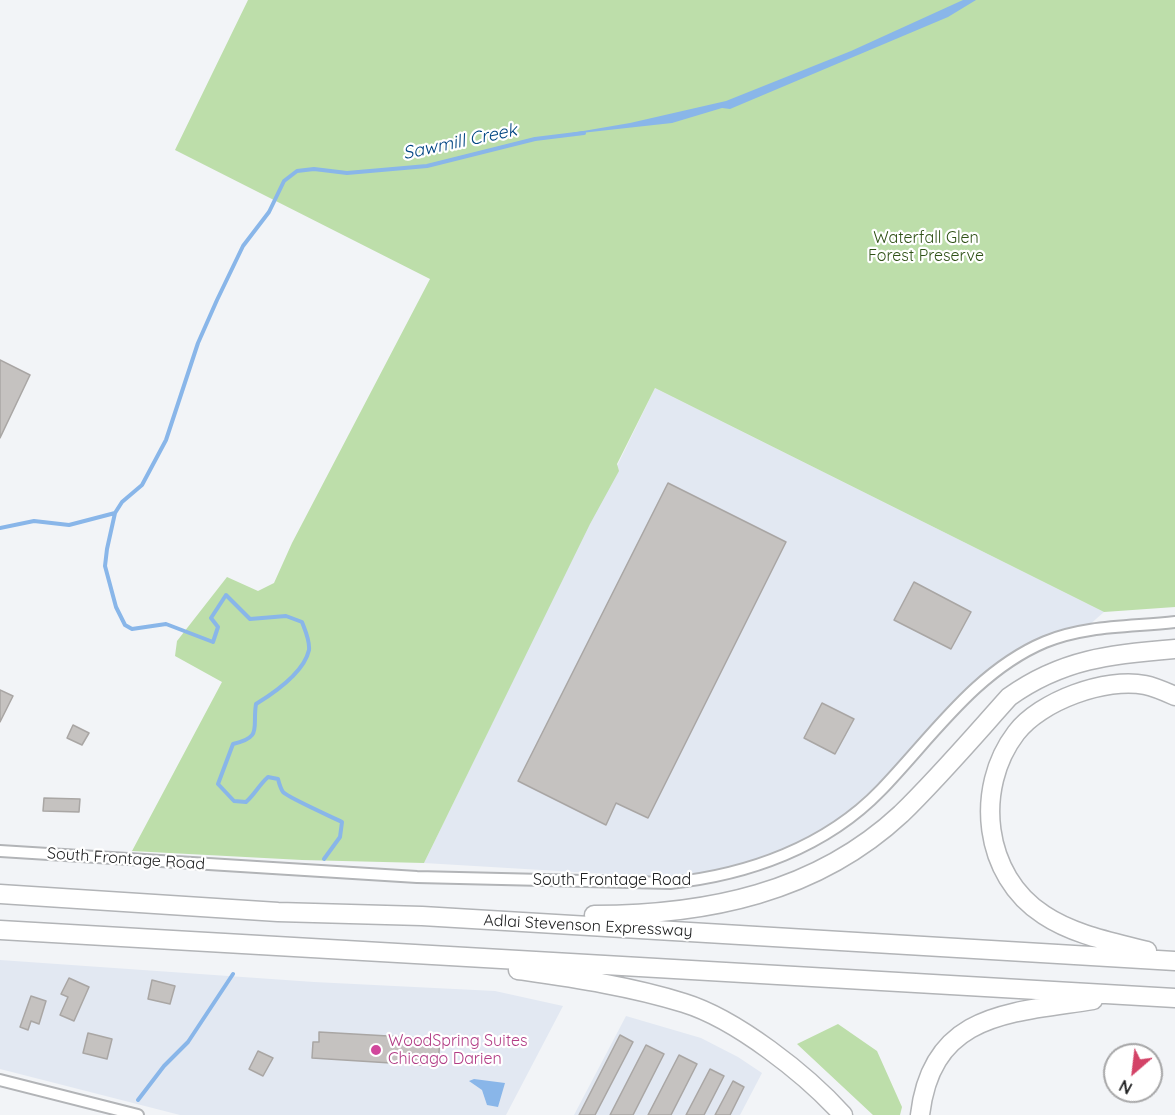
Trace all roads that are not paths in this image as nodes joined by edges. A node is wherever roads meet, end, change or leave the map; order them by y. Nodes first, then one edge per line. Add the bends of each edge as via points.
1 (1175, 622) edge
2 (1175, 649) edge
3 (1175, 696) edge
4 (0, 851) edge
5 (0, 894) edge
6 (422, 916) junction
7 (0, 930) edge
8 (370, 950) junction
9 (1175, 960) edge
10 (1132, 994) junction
11 (1175, 998) edge
12 (0, 1080) edge
13 (138, 1115) edge
14 (843, 1115) edge
15 (920, 1115) edge

1 - 4 street, South Frontage Road via 1082,632 1046,642 1010,661 973,691 880,791 831,831 771,862 705,880 670,883 417,877
2 - 6 highway via 1086,659 1028,683 1009,697 900,814 837,861 776,891 687,911 646,915
3 - 9 highway via 1144,685 1101,687 1054,703 1034,716 1017,732 1001,758 992,785 991,825 998,864 1042,915 1091,936
5 - 6 highway, Adlai Stevenson Expressway via 278,912
6 - 9 highway, Adlai Stevenson Expressway
7 - 8 highway
8 - 10 highway
8 - 14 highway via 562,976 686,1003 763,1045 814,1085
10 - 11 highway
10 - 15 highway via 1004,1014 959,1034 933,1065
12 - 13 street

